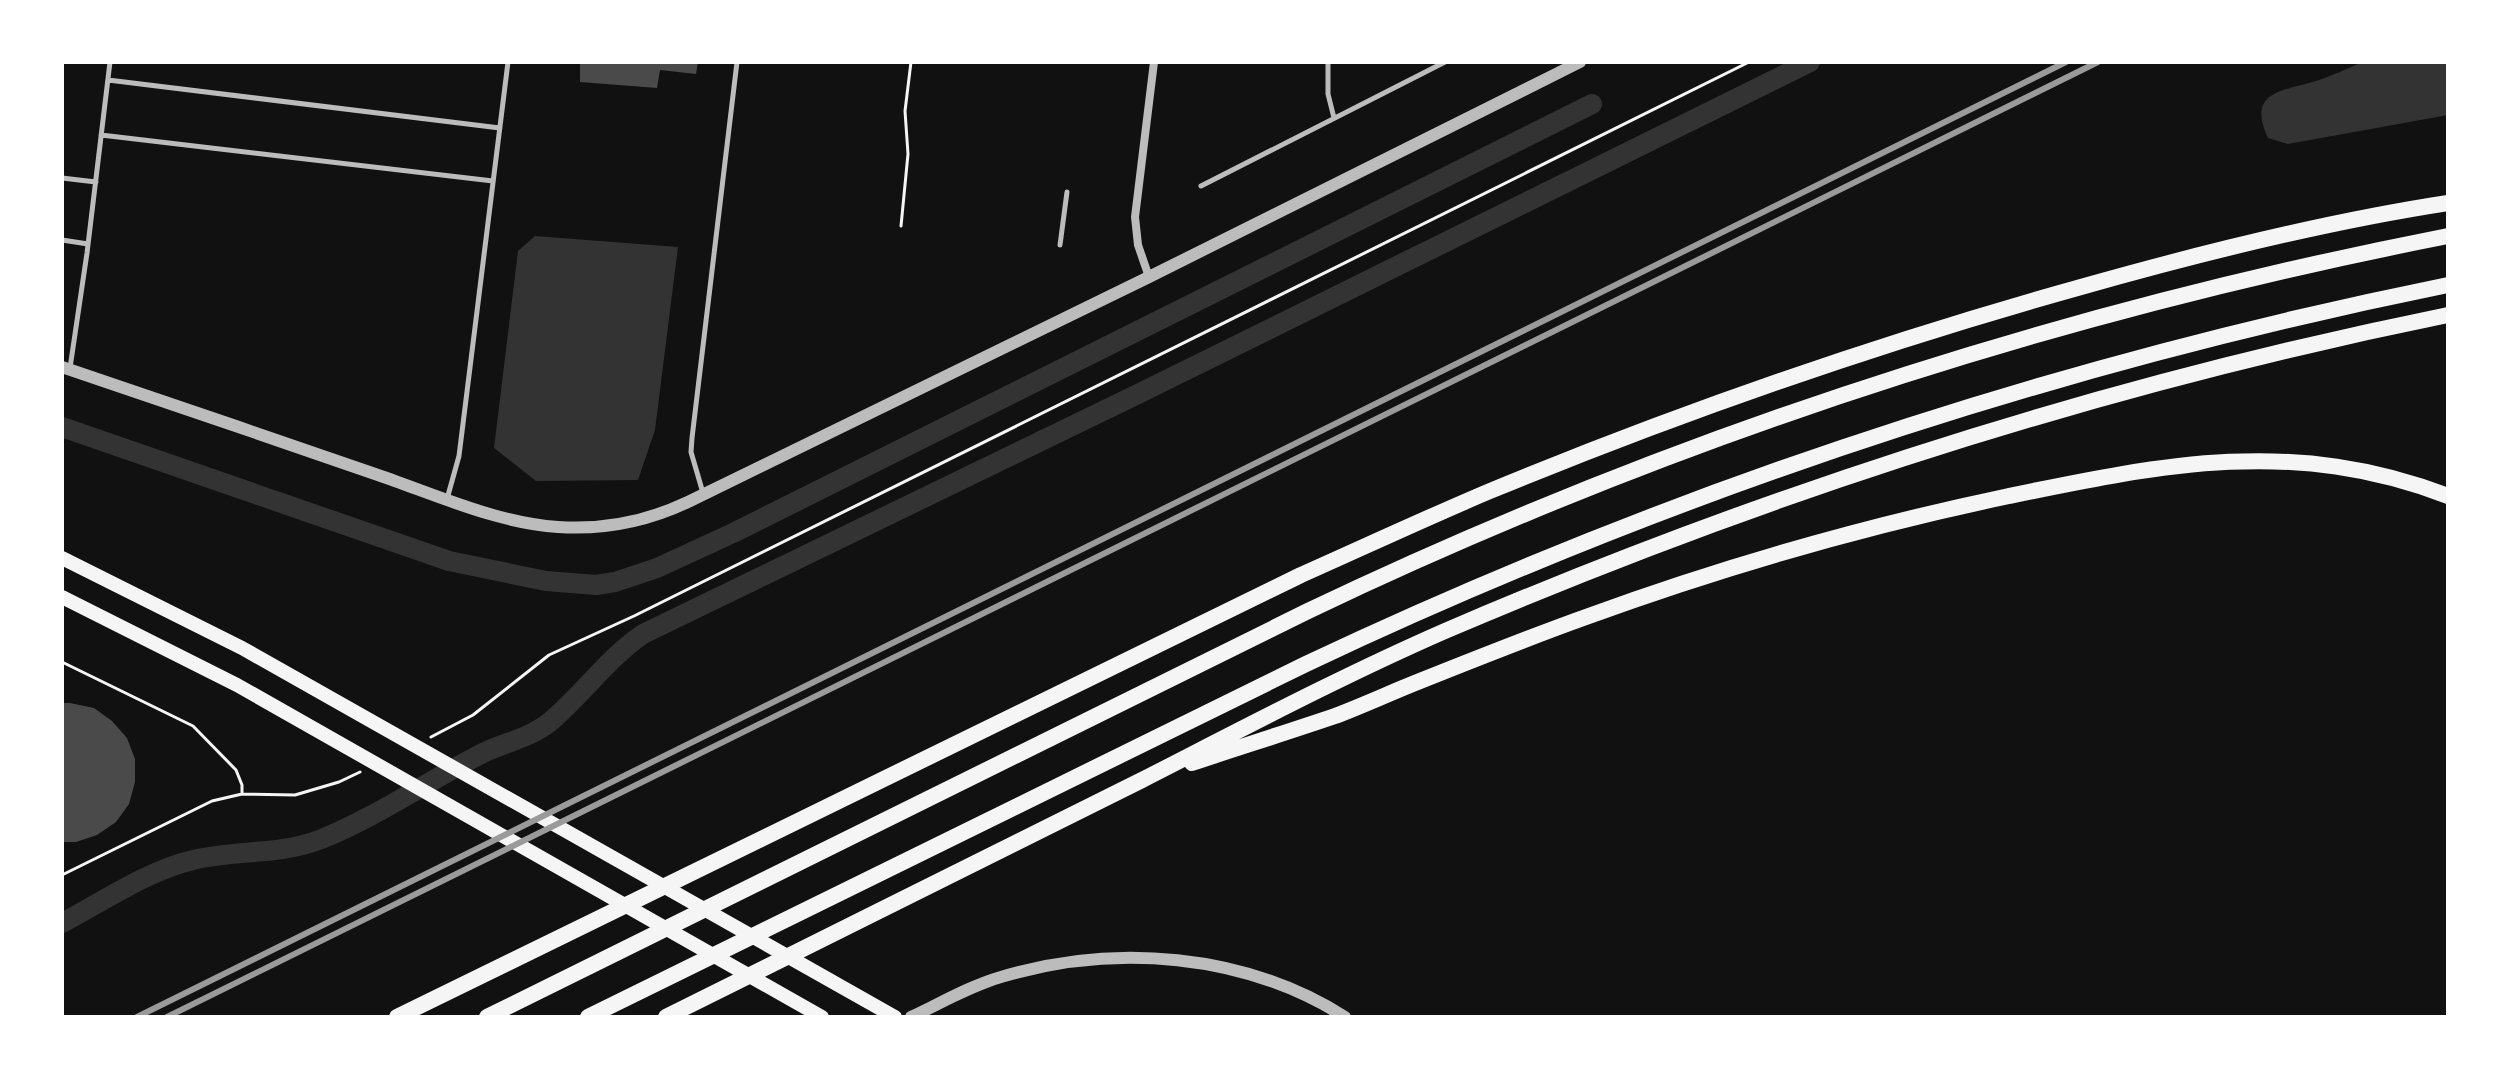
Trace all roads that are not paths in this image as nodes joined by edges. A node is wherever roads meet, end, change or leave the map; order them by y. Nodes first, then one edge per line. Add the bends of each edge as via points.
1 (110, 62) edge
2 (508, 62) edge
3 (737, 62) edge
4 (1154, 62) edge
5 (1328, 62) edge
6 (1445, 62) edge
7 (1580, 62) edge
8 (108, 80) junction
9 (1334, 118) junction
10 (500, 128) junction
11 (101, 135) junction
12 (62, 178) edge
13 (493, 181) junction
14 (96, 182) junction
15 (1201, 186) dead end
16 (1067, 192) dead end
17 (2448, 203) edge
18 (2448, 236) edge
19 (62, 240) edge
20 (88, 244) junction
21 (1060, 245) dead end
22 (1149, 277) junction
23 (2448, 285) edge
24 (2448, 315) edge
25 (66, 368) edge
26 (703, 494) junction
27 (2448, 496) edge
28 (447, 499) junction
29 (62, 558) edge
30 (62, 597) edge
31 (1141, 780) junction
32 (397, 1017) edge
33 (487, 1017) edge
34 (588, 1017) edge
35 (666, 1017) edge
36 (822, 1017) edge
37 (895, 1017) edge
38 (911, 1017) edge
39 (1345, 1017) edge

1 - 8 lane
2 - 10 lane
3 - 26 lane via 692,438
4 - 22 street via 1135,227
5 - 9 lane
6 - 9 lane
7 - 22 street
8 - 10 lane
8 - 11 lane
9 - 15 lane
10 - 13 lane
11 - 13 lane
11 - 14 lane
12 - 14 lane
13 - 28 lane via 459,456
14 - 20 lane
16 - 21 lane
17 - 32 highway via 2219,251 2016,305 1822,367 1591,451 1301,575
18 - 33 highway via 2271,273 2005,344 1621,475 1272,628
19 - 20 lane
20 - 25 lane
22 - 26 street
23 - 34 highway via 2197,342 2002,396 1771,472 1553,554 1293,670
24 - 31 highway via 2149,385 1771,502 1441,633
25 - 28 street
26 - 28 street via 648,517 577,528 517,521
27 - 31 highway via 2344,467 2243,460 2144,469 1997,499 1840,537 1617,606 1338,715
29 - 37 main road via 183,616
30 - 36 main road via 213,672
31 - 35 highway
38 - 39 street via 998,978 1042,966 1123,957 1243,972

